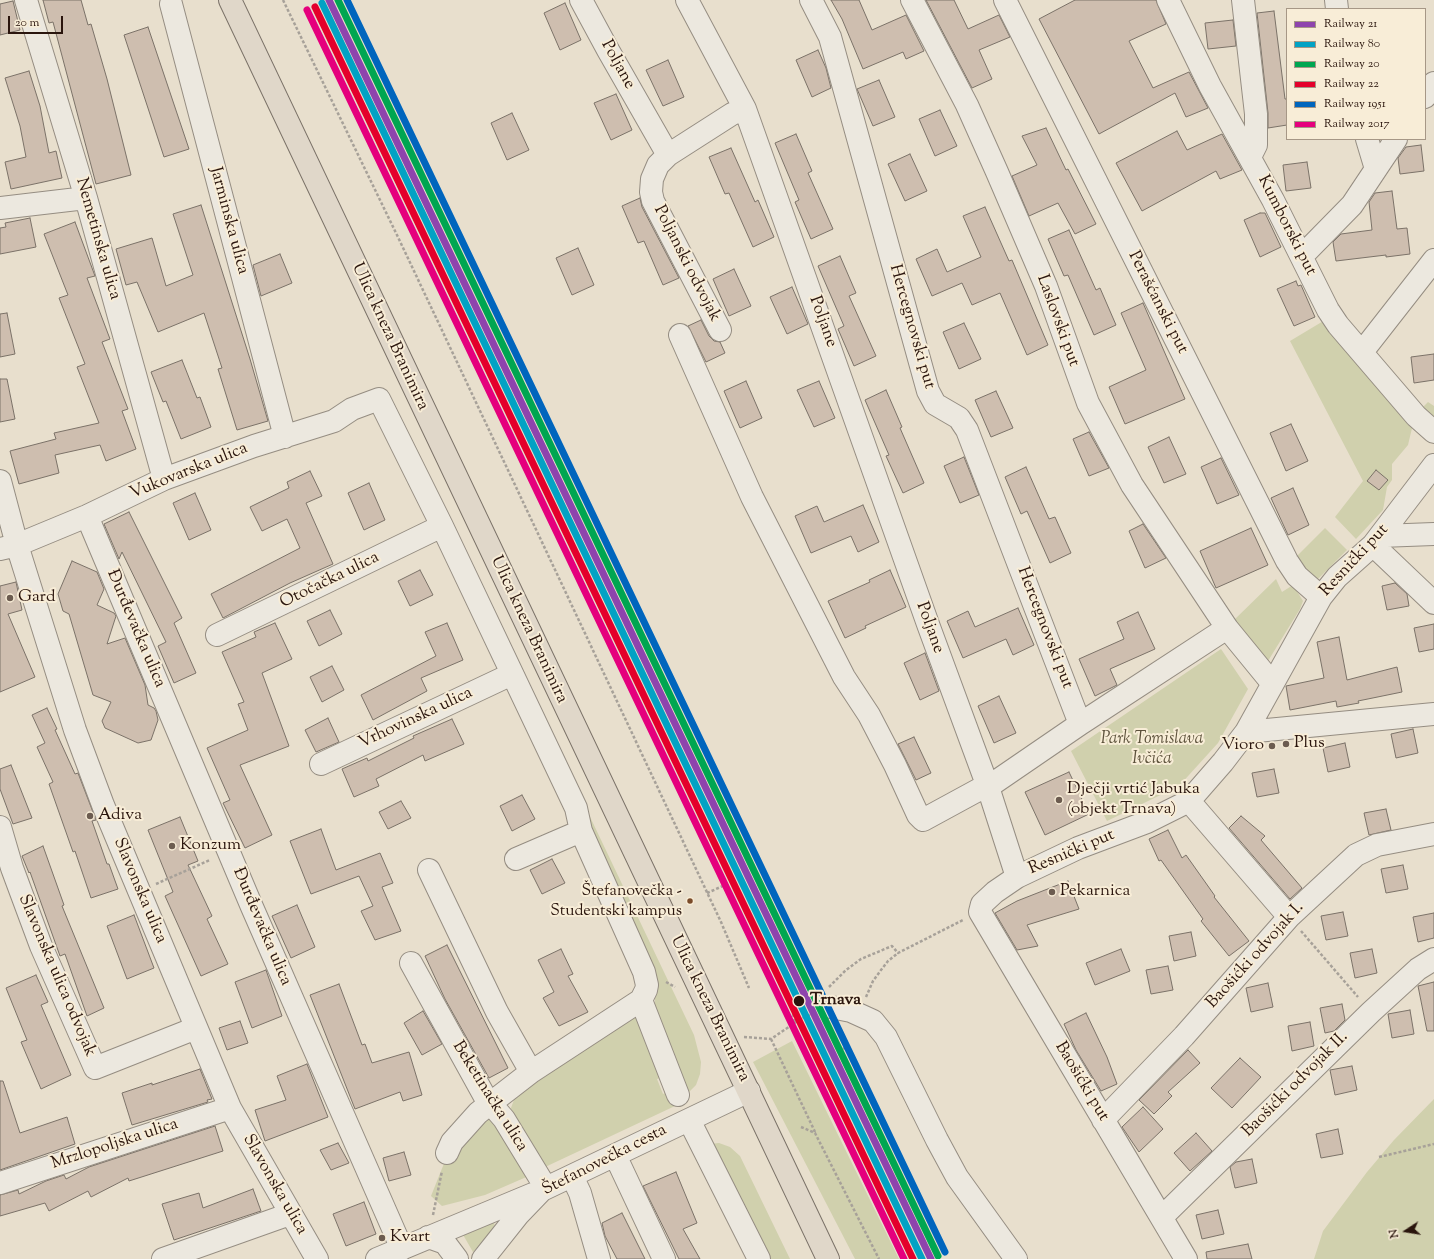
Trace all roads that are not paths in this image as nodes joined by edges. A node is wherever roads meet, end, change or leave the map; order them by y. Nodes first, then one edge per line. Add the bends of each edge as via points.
1 (26, 0) edge
2 (230, 0) edge
3 (581, 0) edge
4 (687, 0) edge
5 (812, 0) edge
6 (912, 0) edge
7 (1005, 0) edge
8 (1168, 0) edge
9 (1243, 0) edge
10 (171, 4) dead end
11 (1434, 83) edge
12 (1426, 95) edge
13 (745, 109) junction
14 (1367, 140) edge
15 (1395, 140) edge
16 (668, 155) junction
17 (1250, 157) junction
18 (1376, 169) junction
19 (86, 198) junction
20 (0, 208) edge
21 (1302, 256) junction
22 (1434, 260) edge
23 (720, 330) dead end
24 (680, 335) dead end
25 (1362, 352) junction
26 (380, 399) joint
27 (1434, 432) edge
28 (285, 437) junction
29 (1434, 465) edge
30 (164, 479) junction
31 (0, 481) edge
32 (87, 516) junction
33 (442, 526) junction
34 (1434, 534) edge
35 (1377, 541) junction
36 (9, 547) edge
37 (1321, 597) junction
38 (1432, 598) edge
39 (1227, 628) junction
40 (217, 635) dead end
41 (512, 674) junction
42 (1272, 683) junction
43 (1434, 714) edge
44 (1080, 724) junction
45 (1246, 732) junction
46 (321, 764) dead end
47 (988, 787) junction
48 (1189, 801) junction
49 (0, 827) edge
50 (581, 831) junction
51 (1434, 834) edge
52 (516, 859) dead end
53 (429, 870) dead end
54 (1017, 877) junction
55 (981, 908) joint
56 (1289, 917) junction
57 (1434, 959) edge
58 (411, 963) dead end
59 (644, 995) junction
60 (831, 1007) road end
61 (196, 1028) junction
62 (532, 1072) junction
63 (748, 1091) junction
64 (678, 1095) dead end
65 (490, 1103) junction
66 (230, 1108) junction
67 (689, 1120) junction
68 (1103, 1120) junction
69 (447, 1152) road end
70 (615, 1155) junction
71 (572, 1176) junction
72 (0, 1183) edge
73 (544, 1189) junction
74 (290, 1214) junction
75 (1162, 1217) junction
76 (430, 1228) junction
77 (402, 1249) junction
78 (163, 1259) edge
79 (317, 1259) edge
80 (377, 1259) edge
81 (457, 1259) edge
82 (483, 1259) edge
83 (598, 1259) edge
84 (664, 1259) edge
85 (759, 1259) edge
86 (828, 1259) edge
87 (1016, 1259) edge
88 (1186, 1259) edge

1 - 19 street, Nemetinska ulica
2 - 63 main road, Ulica kneza Branimira
3 - 16 street, Poljane
4 - 13 street, Poljane
5 - 44 street, Hercegnovski put via 830,37 928,392 935,404 959,418 967,430
6 - 39 street, Laslovski put via 967,105 997,172 1046,286 1088,403 1132,486
7 - 37 street, Perašćanski put via 1287,562 1297,576
8 - 17 street, Kumborski put via 1210,86
9 - 17 street via 1256,114 1256,146
10 - 28 street, Jarminska ulica
11 - 12 street
13 - 16 street via 732,114
13 - 47 street, Poljane
14 - 18 street
15 - 18 street
16 - 23 street, Poljanski odvojak via 658,165 650,192
17 - 21 street, Kumborski put
18 - 21 street via 1352,204
19 - 20 street
19 - 30 street, Nemetinska ulica
21 - 25 street, Kumborski put via 1331,315
22 - 25 street
24 - 47 street via 752,496 844,677 869,715 918,815 923,820 980,788
25 - 27 street, Kumborski put via 1416,416
26 - 28 street, Vukovarska ulica via 352,409 334,422
26 - 33 street, Ulica kneza Branimira
28 - 30 street, Vukovarska ulica
29 - 35 street, Resnički put
30 - 32 street, Vukovarska ulica
31 - 36 street, Slavonska ulica
32 - 36 street, Vukovarska ulica
32 - 77 street, Đurđevačka ulica via 229,852
33 - 40 street, Otočačka ulica
33 - 41 street, Ulica kneza Branimira
34 - 35 street
35 - 37 street, Resnički put via 1338,577
35 - 38 street
36 - 61 street, Slavonska ulica via 103,805
37 - 42 street, Resnički put
39 - 42 street
39 - 44 street
41 - 46 street, Vrhovinska ulica
41 - 50 street, Ulica kneza Branimira via 576,808
42 - 45 street, Resnički put
43 - 45 street
44 - 47 street
45 - 48 street, Resnički put
47 - 54 street, Poljane
48 - 54 street, Resnički put
48 - 56 street
49 - 61 street, Slavonska ulica odvojak via 12,868 41,946 95,1068
50 - 52 street
50 - 59 street, Ulica kneza Branimira via 644,972 647,985
51 - 56 street, Baošićki odvojak I. via 1377,845 1361,852
53 - 62 street via 497,1012
54 - 55 street, Resnički put via 994,892
55 - 68 street, Baošićki put
56 - 68 street, Baošićki odvojak I. via 1184,1036
57 - 75 street, Baošićki odvojak II. via 1418,969 1371,1012
58 - 65 street, Beketinačka ulica
59 - 62 street
59 - 64 street, Ulica kneza Branimira
60 - 87 street via 859,1014 873,1021 886,1037 957,1177
61 - 66 street, Slavonska ulica
62 - 65 street
63 - 67 street, Štefanovečka cesta
63 - 86 main road, Ulica kneza Branimira
65 - 69 street via 464,1127
65 - 73 street, Beketinačka ulica via 504,1119
66 - 72 street, Mrzlopoljska ulica
66 - 74 street, Slavonska ulica
67 - 70 street, Štefanovečka cesta
67 - 85 street
68 - 75 street, Baošićki put
70 - 71 street, Štefanovečka cesta
70 - 84 street
71 - 73 street, Štefanovečka cesta
71 - 83 street via 580,1193
73 - 76 street
73 - 82 street, Štefanovečka cesta via 518,1215
74 - 78 street
74 - 79 street, Slavonska ulica
75 - 88 street, Baošićki put
76 - 77 street
76 - 81 street
77 - 80 street

